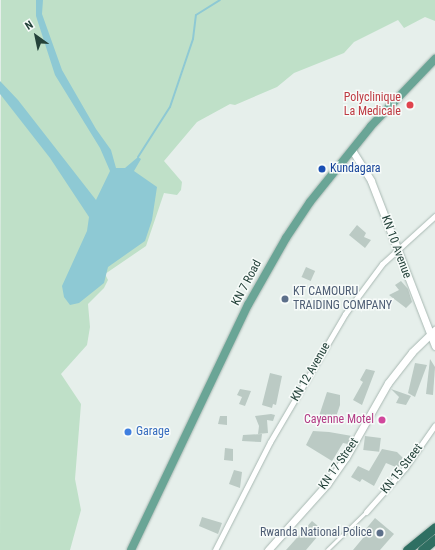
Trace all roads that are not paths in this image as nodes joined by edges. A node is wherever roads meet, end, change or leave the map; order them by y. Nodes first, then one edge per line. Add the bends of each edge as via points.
1 (435, 59) edge
2 (352, 150) junction
3 (435, 216) edge
4 (396, 249) junction
5 (432, 332) edge
6 (435, 346) edge
7 (435, 425) edge
8 (366, 512) joint
9 (435, 527) edge
10 (435, 540) edge
11 (131, 550) edge
12 (215, 550) edge
13 (268, 550) edge
14 (327, 550) edge
15 (407, 550) edge
16 (422, 550) edge

1 - 2 main road, KN 7 Road via 371,126
2 - 4 street, KN 10 Avenue via 371,181
2 - 11 main road, KN 7 Road via 310,202 265,274
3 - 4 street, KN 12 Avenue
4 - 5 street, KN 10 Avenue
4 - 12 street, KN 12 Avenue via 370,278 338,326 270,442
5 - 6 street, KN 10 Avenue
5 - 13 street, KN 17 Street via 388,383 346,458 327,484
7 - 8 street, KN 15 Street via 405,468
8 - 14 lane
9 - 15 highway
10 - 16 highway

